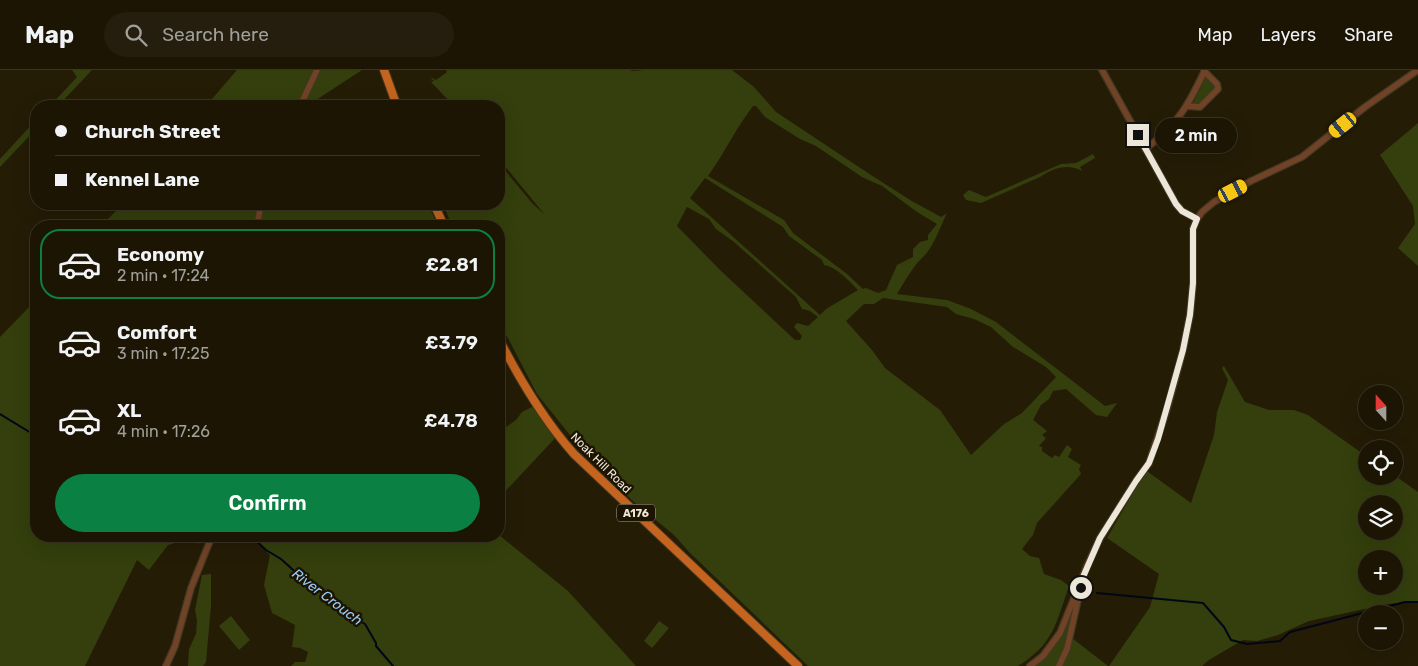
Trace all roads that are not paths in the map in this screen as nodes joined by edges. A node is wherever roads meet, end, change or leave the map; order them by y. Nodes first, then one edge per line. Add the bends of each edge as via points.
1 (318, 70) edge
2 (384, 70) edge
3 (1102, 70) edge
4 (1418, 70) edge
5 (1205, 71) edge
6 (303, 100) edge
7 (395, 100) edge
8 (1187, 106) junction
9 (1173, 124) junction
10 (1145, 149) junction
11 (1201, 150) dead end
12 (1197, 219) junction
13 (505, 350) edge
14 (210, 542) edge
15 (1080, 584) junction
16 (166, 666) edge
17 (798, 666) edge
18 (1030, 666) edge
19 (1059, 666) edge

1 - 6 street
2 - 7 main road
3 - 10 street
4 - 12 street via 1302,157 1214,202
5 - 8 street
5 - 8 street via 1218,89 1200,107
8 - 9 street
9 - 10 street
9 - 11 street
10 - 12 street via 1176,204
12 - 15 street via 1193,229 1190,315 1158,439 1149,463 1100,538
13 - 17 main road, Noak Hill Road / A176 via 533,401 574,454
14 - 16 street
15 - 18 street via 1060,633 1043,656
15 - 19 street via 1068,644

